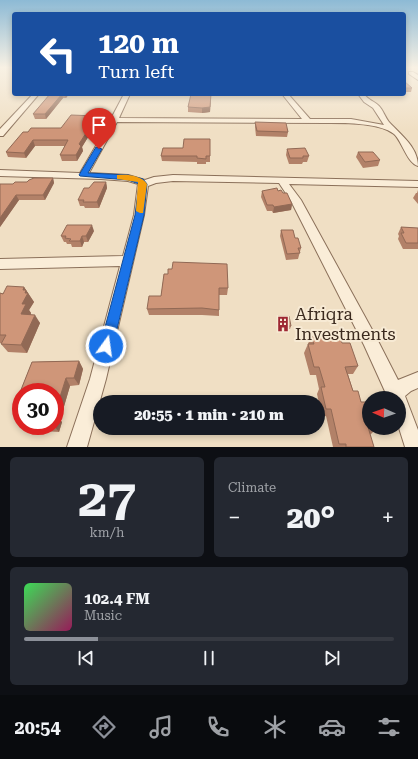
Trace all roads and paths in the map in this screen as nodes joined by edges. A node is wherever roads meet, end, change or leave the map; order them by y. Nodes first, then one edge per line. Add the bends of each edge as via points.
1 (34, 96) edge
2 (126, 96) edge
3 (287, 96) edge
4 (362, 96) edge
5 (115, 120) junction
6 (308, 121) junction
7 (394, 130) junction
8 (0, 134) edge
9 (418, 163) edge
10 (0, 173) edge
11 (83, 175) junction
12 (281, 180) junction
13 (143, 184) junction
14 (418, 184) edge
15 (127, 261) junction
16 (0, 264) edge
17 (418, 380) edge
18 (393, 391) edge
19 (402, 391) edge
20 (406, 423) edge
21 (77, 447) edge
22 (415, 447) edge

1 - 8 street
2 - 5 street
3 - 6 street
4 - 7 street via 376,106 386,123
5 - 6 street
5 - 11 street
6 - 7 street via 359,122
7 - 9 street
10 - 11 street
11 - 13 street via 128,178 141,181
12 - 13 street via 173,178
12 - 14 street
12 - 18 street via 296,200 370,340
13 - 15 street via 139,215
15 - 16 street
15 - 21 street via 98,380
17 - 19 street via 405,385
20 - 22 street

